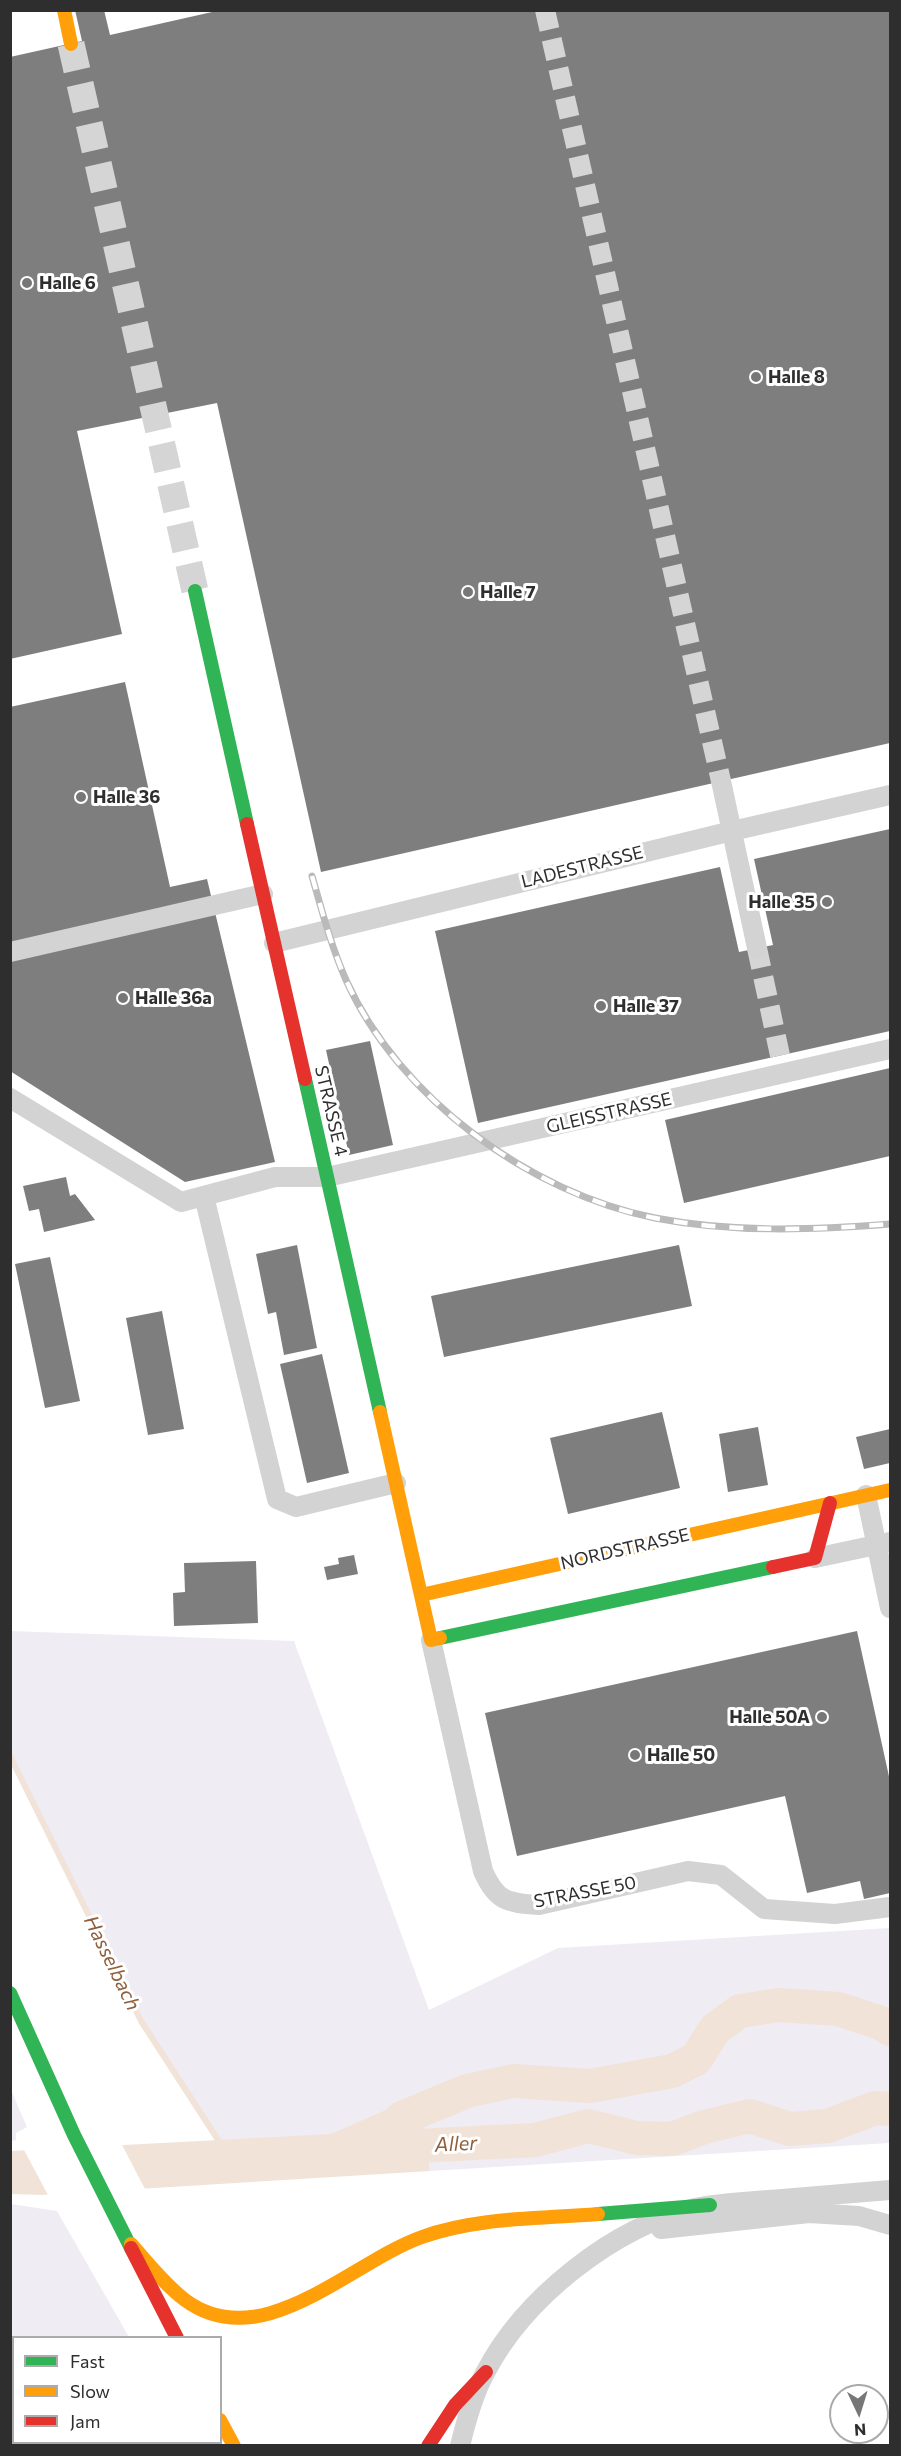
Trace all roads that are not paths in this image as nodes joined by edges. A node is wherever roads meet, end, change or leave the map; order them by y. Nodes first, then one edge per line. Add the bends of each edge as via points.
1 (64, 10) edge
2 (71, 44) tunnel mouth
3 (195, 591) tunnel mouth
4 (721, 781) tunnel mouth
5 (891, 795) edge
6 (732, 831) junction
7 (263, 894) junction
8 (274, 943) junction
9 (757, 948) tunnel mouth
10 (10, 952) edge
11 (891, 1049) edge
12 (10, 1098) edge
13 (327, 1177) junction
14 (204, 1196) junction
15 (396, 1483) junction
16 (891, 1490) edge
17 (866, 1495) junction
18 (830, 1503) junction
19 (884, 1543) edge
20 (815, 1558) junction
21 (421, 1595) junction
22 (891, 1608) edge
23 (431, 1640) junction
24 (891, 1907) edge
25 (10, 1993) edge
26 (891, 2190) edge
27 (710, 2205) junction
28 (891, 2225) edge
29 (131, 2244) junction
30 (600, 2253) junction
31 (177, 2336) edge
32 (486, 2372) junction
33 (222, 2424) edge
34 (234, 2445) edge
35 (428, 2445) edge
36 (460, 2445) edge

1 - 2 street
3 - 7 street, STRASSE 4
4 - 6 street
5 - 6 street, LADESTRASSE
6 - 8 street, LADESTRASSE
6 - 9 street
7 - 8 street, STRASSE 4
7 - 10 street
8 - 13 street, STRASSE 4
11 - 13 street, GLEISSTRASSE
12 - 14 street, GLEISSTRASSE via 181,1202
13 - 14 street, GLEISSTRASSE via 275,1177
13 - 15 street, STRASSE 4
14 - 15 street via 277,1499 296,1507
15 - 21 street, STRASSE 4
16 - 17 street, NORDSTRASSE
17 - 18 street, NORDSTRASSE
17 - 19 street
18 - 20 street
18 - 21 street, NORDSTRASSE
19 - 20 street
19 - 22 street
20 - 23 street
21 - 23 street, STRASSE 4
23 - 24 street, STRASSE 50 via 483,1871 492,1892 515,1903 539,1905 688,1871 721,1875 764,1909 835,1914
25 - 29 street via 74,2135
26 - 27 street
27 - 29 street via 513,2221 437,2232 378,2256 290,2307 269,2315 243,2318 202,2311 179,2296
27 - 30 street via 668,2217
28 - 30 street via 859,2216 809,2213 713,2221 653,2231
29 - 31 street
30 - 32 street via 562,2279 527,2313
32 - 35 street via 455,2405
32 - 36 street
33 - 34 street

